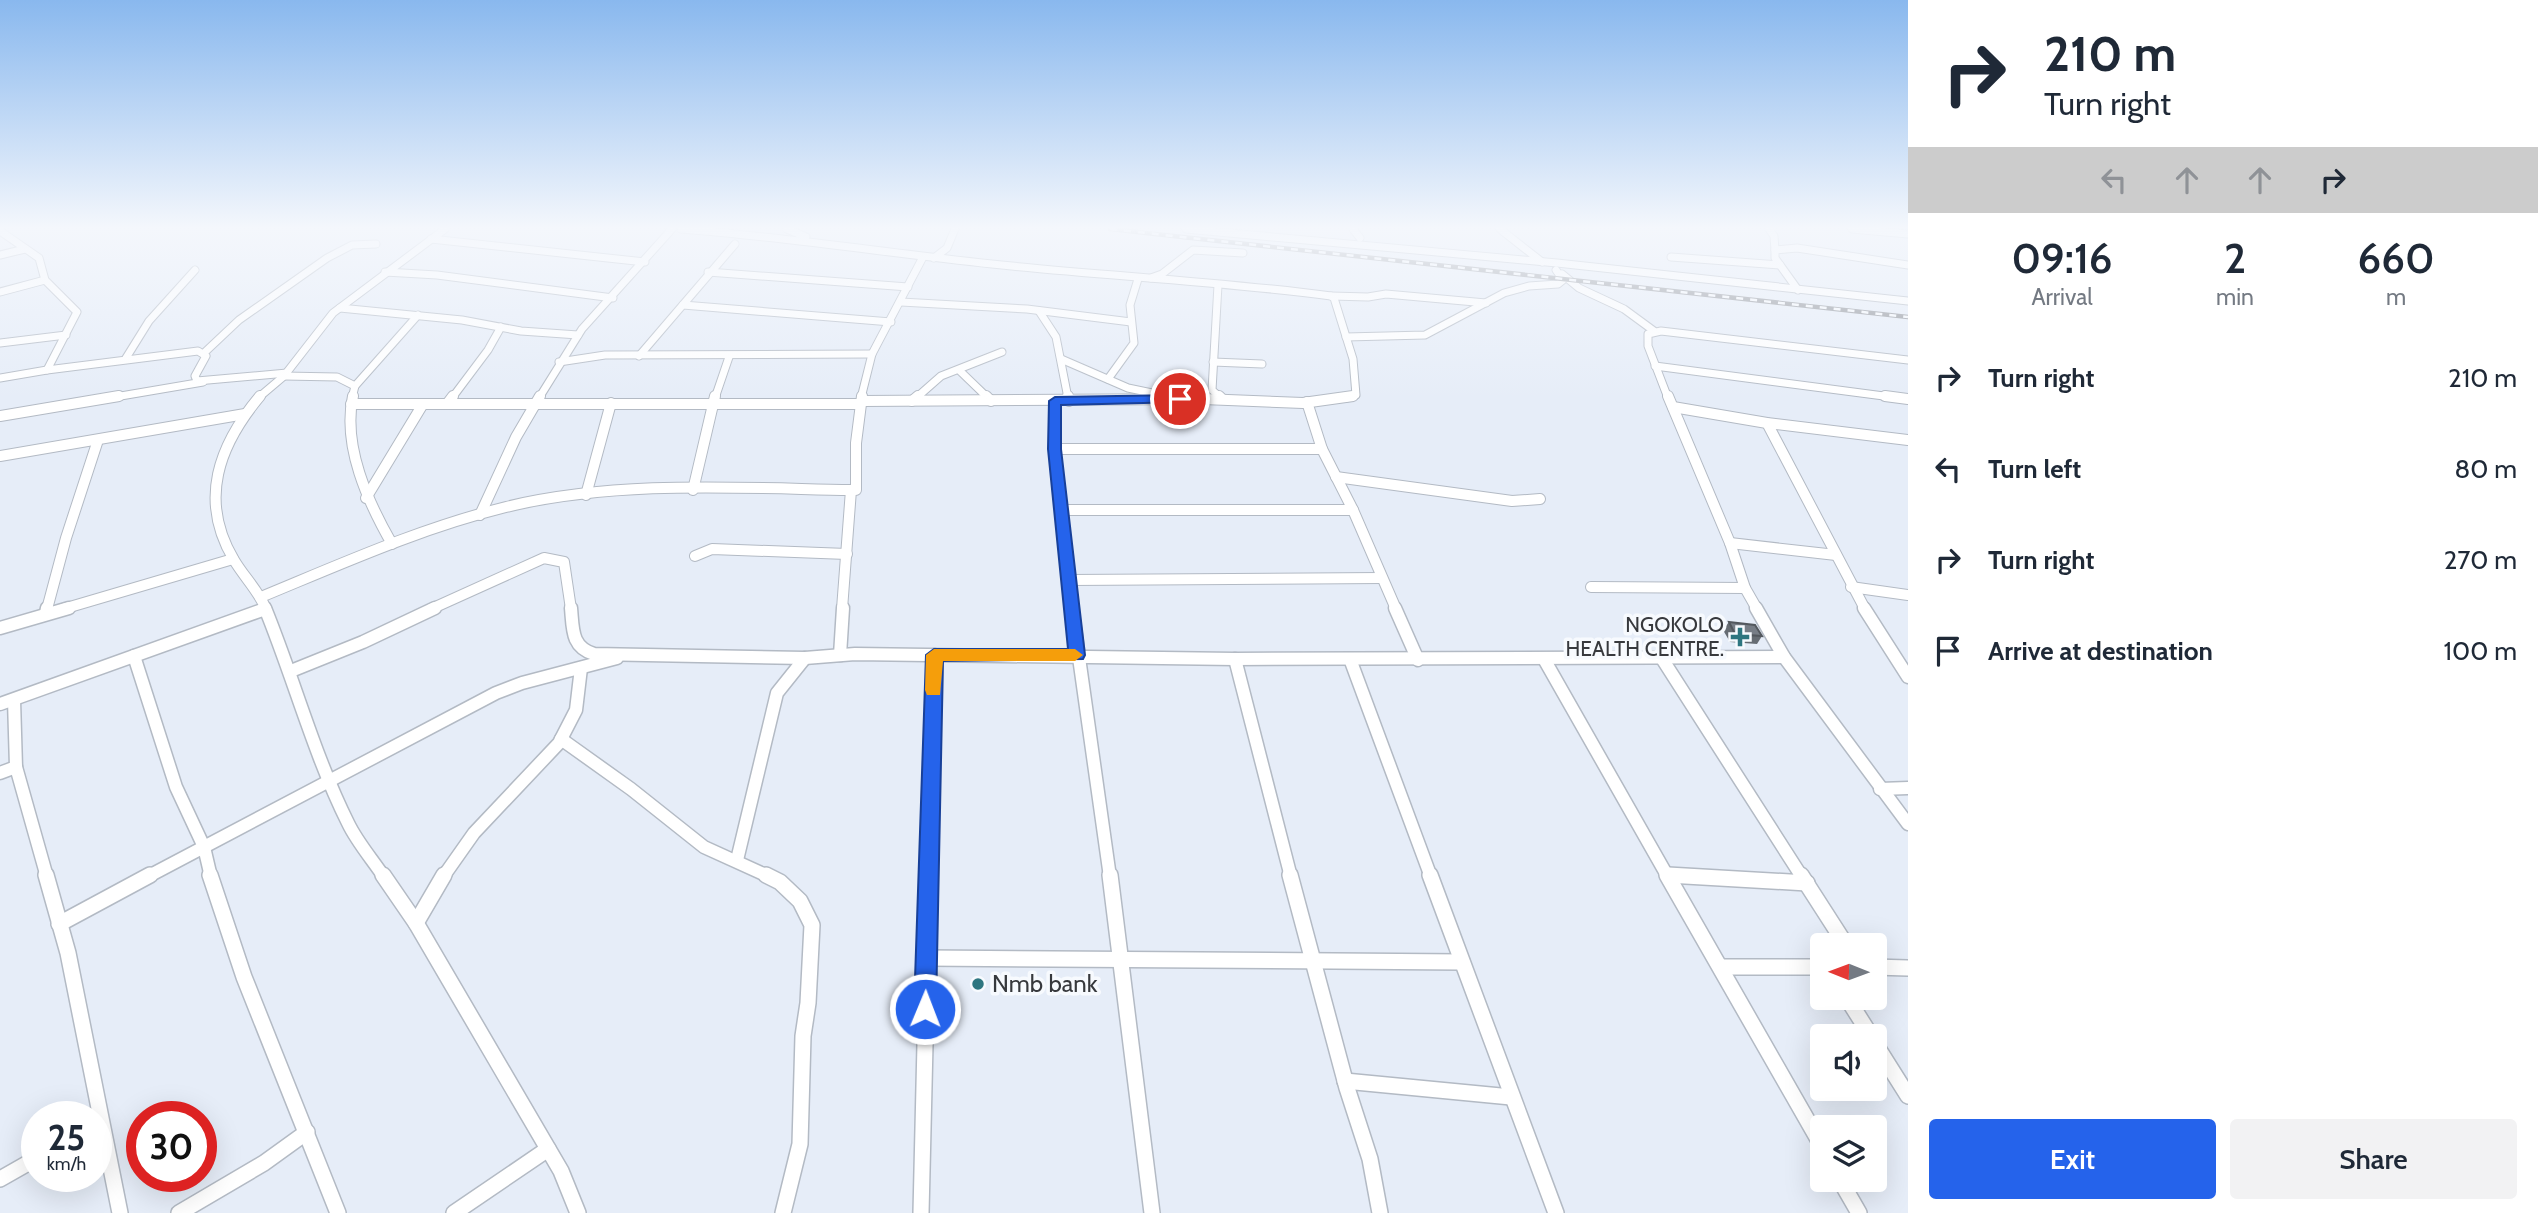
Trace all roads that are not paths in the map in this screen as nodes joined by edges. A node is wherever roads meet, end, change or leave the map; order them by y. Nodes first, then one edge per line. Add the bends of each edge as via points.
1 (1218, 285) edge
2 (24, 286) edge
3 (51, 286) edge
4 (181, 286) edge
5 (288, 286) edge
6 (368, 286) edge
7 (518, 286) edge
8 (624, 286) edge
9 (697, 286) edge
10 (889, 286) edge
11 (1134, 286) edge
12 (1233, 286) edge
13 (1546, 286) edge
14 (1576, 286) edge
15 (1757, 286) edge
16 (1795, 286) edge
17 (908, 287) joint
18 (1798, 290) junction
19 (0, 292) edge
20 (1331, 296) junction
21 (613, 298) junction
22 (1908, 301) edge
23 (901, 302) junction
24 (1486, 303) junction
25 (682, 305) junction
26 (340, 307) junction
27 (1039, 311) junction
28 (418, 315) junction
29 (891, 322) junction
30 (1131, 322) junction
31 (500, 327) junction
32 (1654, 331) junction
33 (66, 335) junction
34 (578, 335) junction
35 (1346, 337) junction
36 (0, 343) edge
37 (1002, 352) dead end
38 (204, 353) junction
39 (872, 354) junction
40 (639, 356) junction
41 (729, 357) junction
42 (126, 358) junction
43 (1061, 359) junction
44 (1908, 360) edge
45 (559, 362) junction
46 (1213, 362) junction
47 (1262, 365) dead end
48 (1655, 366) junction
49 (47, 370) junction
50 (959, 370) junction
51 (285, 375) junction
52 (0, 378) edge
53 (1108, 379) junction
54 (203, 382) junction
55 (355, 386) junction
56 (1180, 399) junction
57 (1222, 399) junction
58 (1908, 400) edge
59 (912, 401) junction
60 (991, 401) junction
61 (1055, 401) junction
62 (1069, 401) junction
63 (861, 402) junction
64 (1307, 402) junction
65 (537, 403) junction
66 (611, 403) junction
67 (713, 403) junction
68 (351, 404) junction
69 (423, 404) junction
70 (447, 404) junction
71 (1673, 407) junction
72 (244, 414) junction
73 (0, 416) edge
74 (1767, 423) junction
75 (98, 440) junction
76 (1908, 440) edge
77 (1054, 449) junction
78 (1322, 449) junction
79 (1, 456) edge
80 (0, 466) edge
81 (1336, 477) junction
82 (693, 490) junction
83 (851, 490) junction
84 (586, 495) junction
85 (366, 498) junction
86 (1540, 499) dead end
87 (1061, 510) junction
88 (1353, 510) junction
89 (480, 515) junction
90 (1730, 543) junction
91 (392, 544) junction
92 (847, 554) junction
93 (695, 555) dead end
94 (1836, 555) junction
95 (233, 559) junction
96 (1382, 578) junction
97 (1069, 580) junction
98 (1591, 587) dead end
99 (1851, 587) junction
100 (1745, 588) junction
101 (1908, 595) edge
102 (263, 603) junction
103 (46, 613) junction
104 (0, 628) edge
105 (840, 655) junction
106 (934, 655) junction
107 (1077, 655) junction
108 (134, 656) junction
109 (623, 656) junction
110 (1661, 657) junction
111 (1784, 657) junction
112 (806, 658) junction
113 (1235, 659) junction
114 (1350, 659) junction
115 (1544, 659) junction
116 (1418, 660) junction
117 (581, 668) junction
118 (291, 671) junction
119 (1908, 677) edge
120 (14, 700) junction
121 (0, 704) edge
122 (561, 739) junction
123 (16, 767) junction
124 (0, 773) edge
125 (328, 779) junction
126 (1908, 788) edge
127 (1880, 789) junction
128 (1908, 824) edge
129 (204, 847) junction
130 (737, 860) junction
131 (1668, 875) junction
132 (1807, 883) junction
133 (416, 923) junction
134 (59, 924) junction
135 (1838, 933) edge
136 (926, 958) junction
137 (1119, 960) junction
138 (1314, 960) junction
139 (1462, 962) junction
140 (1721, 967) junction
141 (1810, 967) edge
142 (1887, 967) edge
143 (1908, 968) edge
144 (1887, 1062) edge
145 (1345, 1081) junction
146 (1908, 1096) edge
147 (1511, 1097) junction
148 (94, 1101) edge
149 (1810, 1125) edge
150 (307, 1132) junction
151 (548, 1149) junction
152 (21, 1167) edge
153 (0, 1179) edge
154 (112, 1180) edge
155 (1847, 1192) edge
156 (120, 1213) edge
157 (179, 1213) edge
158 (338, 1213) edge
159 (454, 1213) edge
160 (578, 1213) edge
161 (783, 1213) edge
162 (921, 1213) edge
163 (1152, 1213) edge
164 (1380, 1213) edge
165 (1556, 1213) edge
166 (1859, 1213) edge

1 - 46 street
2 - 19 street
3 - 33 street via 77,312
4 - 42 street via 149,321
5 - 38 street via 239,320
6 - 26 street
7 - 21 street
8 - 21 street
9 - 25 street
10 - 17 street
11 - 30 street
12 - 20 street
13 - 24 street via 1520,289
14 - 32 street via 1624,309
15 - 18 street
16 - 18 street
17 - 23 street
18 - 22 street
20 - 24 street via 1386,294
20 - 35 street
21 - 34 street
23 - 27 street
23 - 29 street
24 - 35 street via 1425,335
25 - 29 street
25 - 40 street
26 - 28 street
26 - 51 street
27 - 30 street
27 - 43 street via 1056,337
28 - 31 street
28 - 55 street
29 - 39 street
30 - 53 street via 1134,342
31 - 34 street
31 - 70 street
32 - 44 street
32 - 48 street via 1648,334 1648,346
33 - 36 street
33 - 49 street
34 - 45 street
35 - 64 street via 1356,395
37 - 50 street
38 - 42 street
38 - 54 street via 195,376
39 - 41 street
39 - 63 street
40 - 41 street
40 - 45 street
41 - 67 street
42 - 49 street
43 - 53 street
43 - 62 street
45 - 65 street
46 - 47 street
46 - 57 street via 1212,390
48 - 58 street
48 - 71 street
49 - 52 street
50 - 59 street via 936,379
50 - 60 street
51 - 54 street
51 - 55 street via 337,377
51 - 72 street
53 - 56 street via 1127,389
54 - 73 street
55 - 68 street
56 - 57 street
56 - 62 street
57 - 64 street
59 - 60 street
59 - 63 street
60 - 61 street
61 - 62 street
61 - 77 street
63 - 67 street
63 - 83 street via 856,489
64 - 78 street
65 - 66 street
65 - 70 street
65 - 89 street
66 - 67 street
66 - 84 street
67 - 82 street
68 - 69 street
68 - 85 street via 352,452
69 - 70 street
69 - 85 street
71 - 74 street
71 - 90 street
72 - 75 street
72 - 95 street via 220,459 215,492 216,522
74 - 76 street
74 - 94 street
75 - 79 street
75 - 103 street
77 - 78 street
77 - 87 street
78 - 81 street
79 - 80 street
81 - 86 street via 1512,500
81 - 88 street
82 - 83 street
82 - 84 street
83 - 92 street
84 - 89 street
85 - 91 street
87 - 88 street
87 - 97 street
88 - 96 street
89 - 91 street
90 - 94 street
90 - 100 street
91 - 102 street
92 - 93 street via 712,549
92 - 105 street
94 - 99 street
95 - 102 street
95 - 103 street
96 - 97 street
96 - 116 street
97 - 107 street
98 - 100 street
99 - 101 street
99 - 119 street
100 - 111 street
102 - 108 street
102 - 118 street
103 - 104 street
105 - 106 street
105 - 112 street
106 - 107 street
106 - 136 street
107 - 113 street
107 - 137 street via 1098,778
108 - 120 street
108 - 129 street via 176,787
109 - 112 street
109 - 117 street
109 - 118 street via 594,654 574,641 567,568 564,562 544,558
110 - 111 street
110 - 115 street
110 - 132 street
111 - 127 street
112 - 130 street via 777,693
113 - 114 street
113 - 138 street
114 - 116 street
114 - 139 street
115 - 116 street
115 - 131 street
117 - 122 street via 575,713
117 - 125 street via 496,694
118 - 125 street
120 - 121 street
120 - 123 street
122 - 130 street via 704,847
122 - 133 street via 475,831
123 - 124 street
123 - 134 street
125 - 129 street
125 - 133 street via 349,826
126 - 127 street
127 - 128 street
129 - 134 street
129 - 150 street via 244,977
130 - 161 street via 780,882 800,901 812,925 800,1144
131 - 132 street
131 - 140 street
132 - 135 street
133 - 151 street
134 - 148 street
136 - 137 street
136 - 162 street
137 - 138 street
137 - 163 street
138 - 139 street
138 - 145 street
139 - 147 street
140 - 141 street
140 - 149 street
142 - 143 street
144 - 146 street
145 - 147 street
145 - 164 street via 1378,1189
147 - 165 street
150 - 157 street
150 - 158 street
151 - 159 street
151 - 160 street
152 - 153 street
154 - 156 street
155 - 166 street

